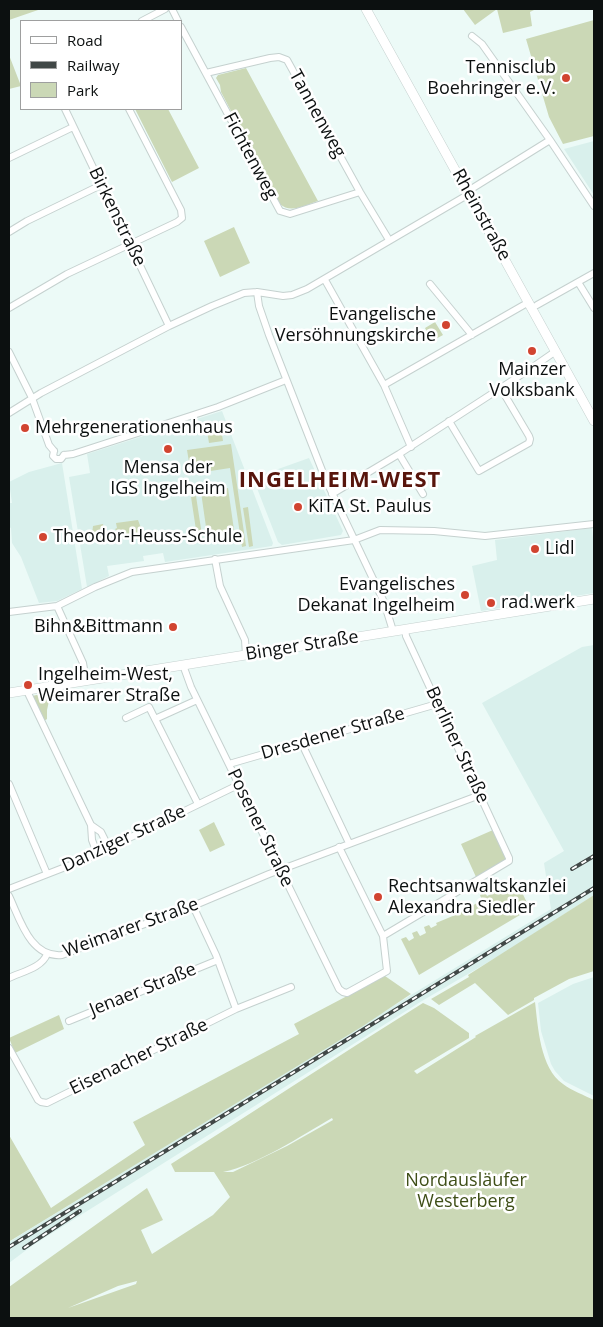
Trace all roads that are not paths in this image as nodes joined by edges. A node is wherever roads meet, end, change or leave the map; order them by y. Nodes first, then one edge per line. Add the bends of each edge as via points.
1 (166, 9) edge
2 (366, 9) edge
3 (144, 20) edge
4 (182, 29) edge
5 (472, 36) dead end
6 (206, 73) junction
7 (66, 110) edge
8 (130, 110) edge
9 (74, 127) junction
10 (550, 140) junction
11 (9, 158) edge
12 (101, 185) junction
13 (360, 192) junction
14 (468, 192) junction
15 (594, 206) edge
16 (9, 232) edge
17 (389, 240) junction
18 (130, 244) junction
19 (594, 273) edge
20 (325, 280) junction
21 (578, 282) junction
22 (430, 284) dead end
23 (258, 292) junction
24 (533, 303) junction
25 (9, 308) edge
26 (594, 308) edge
27 (169, 326) junction
28 (472, 335) junction
29 (556, 350) junction
30 (9, 352) edge
31 (286, 380) junction
32 (384, 385) junction
33 (500, 387) junction
34 (32, 398) junction
35 (9, 413) edge
36 (449, 421) junction
37 (594, 421) edge
38 (411, 447) junction
39 (399, 454) junction
40 (332, 494) junction
41 (423, 494) dead end
42 (594, 524) edge
43 (354, 540) junction
44 (215, 559) junction
45 (594, 599) edge
46 (57, 606) junction
47 (9, 612) edge
48 (405, 629) junction
49 (393, 631) junction
50 (246, 655) junction
51 (183, 665) junction
52 (86, 681) junction
53 (27, 691) junction
54 (9, 694) edge
55 (197, 700) junction
56 (437, 704) junction
57 (126, 718) dead end
58 (155, 719) junction
59 (302, 744) junction
60 (228, 764) junction
61 (9, 784) edge
62 (238, 785) junction
63 (480, 795) junction
64 (198, 804) junction
65 (91, 824) junction
66 (349, 844) junction
67 (339, 847) junction
68 (108, 848) junction
69 (98, 853) junction
70 (280, 870) junction
71 (47, 874) junction
72 (9, 889) edge
73 (9, 896) edge
74 (193, 906) junction
75 (382, 936) junction
76 (47, 954) junction
77 (218, 960) junction
78 (9, 978) edge
79 (291, 987) dead end
80 (236, 1009) junction
81 (69, 1020) dead end
82 (9, 1048) edge

1 - 3 street
2 - 14 main road, Rheinstraße
4 - 6 street, Fichtenweg
5 - 10 street via 482,44
6 - 13 street, Tannenweg via 270,58 287,60
6 - 13 street, Fichtenweg via 280,210 290,214
7 - 9 street, Birkenstraße
8 - 18 street via 182,215 177,222
9 - 11 street
9 - 12 street, Birkenstraße
10 - 14 street
10 - 15 street
12 - 16 street
12 - 18 street, Birkenstraße
13 - 17 street, Tannenweg
14 - 17 street
14 - 24 main road, Rheinstraße
17 - 20 street
18 - 25 street
18 - 27 street, Birkenstraße
19 - 21 street
20 - 23 street via 292,295
20 - 32 street
21 - 24 street
21 - 26 street
22 - 28 street
23 - 27 street via 238,295
23 - 31 street via 259,306
24 - 28 street
24 - 29 main road, Rheinstraße
27 - 34 street
28 - 32 street
29 - 33 street
29 - 37 main road, Rheinstraße
30 - 34 street
31 - 34 street via 218,407 64,455 61,459 53,456 54,451
31 - 40 street
32 - 38 street
33 - 36 street
33 - 36 street via 529,436 529,443 479,471
34 - 35 street
36 - 38 street
38 - 39 street
39 - 40 street
39 - 41 street
40 - 43 street
42 - 43 street via 485,536 380,530
43 - 44 street
43 - 49 street via 384,602
44 - 46 street via 132,572
44 - 50 street via 220,586 244,640
45 - 48 main road, Binger Straße
46 - 47 street
46 - 52 street via 83,663
48 - 49 main road, Binger Straße
48 - 56 street, Berliner Straße
49 - 50 main road, Binger Straße
50 - 51 main road, Binger Straße
51 - 52 main road, Binger Straße
51 - 55 street, Posener Straße
52 - 53 main road, Binger Straße
53 - 54 main road, Binger Straße
53 - 65 street
55 - 58 street
55 - 60 street, Posener Straße
56 - 59 street, Dresdener Straße
56 - 63 street, Berliner Straße
57 - 58 street via 149,707
58 - 64 street
59 - 60 street, Dresdener Straße
59 - 66 street
60 - 62 street, Posener Straße
61 - 71 street
62 - 64 street, Danziger Straße
62 - 70 street, Posener Straße
63 - 66 street, Weimarer Straße
63 - 75 street, Berliner Straße via 508,863
64 - 68 street, Danziger Straße
65 - 68 street via 101,832
65 - 69 street via 92,840
66 - 67 street, Weimarer Straße
67 - 70 street, Weimarer Straße
67 - 75 street
68 - 69 street, Danziger Straße
69 - 71 street, Danziger Straße
70 - 74 street, Weimarer Straße
70 - 75 street, Posener Straße via 343,992 347,993 387,971
71 - 72 street, Danziger Straße
73 - 76 street, Weimarer Straße via 31,941
74 - 76 street, Weimarer Straße via 62,954
74 - 77 street
76 - 78 street via 38,965
77 - 80 street
77 - 81 street, Jenaer Straße
79 - 80 street, Eisenacher Straße
80 - 82 street, Eisenacher Straße via 47,1103 38,1100

